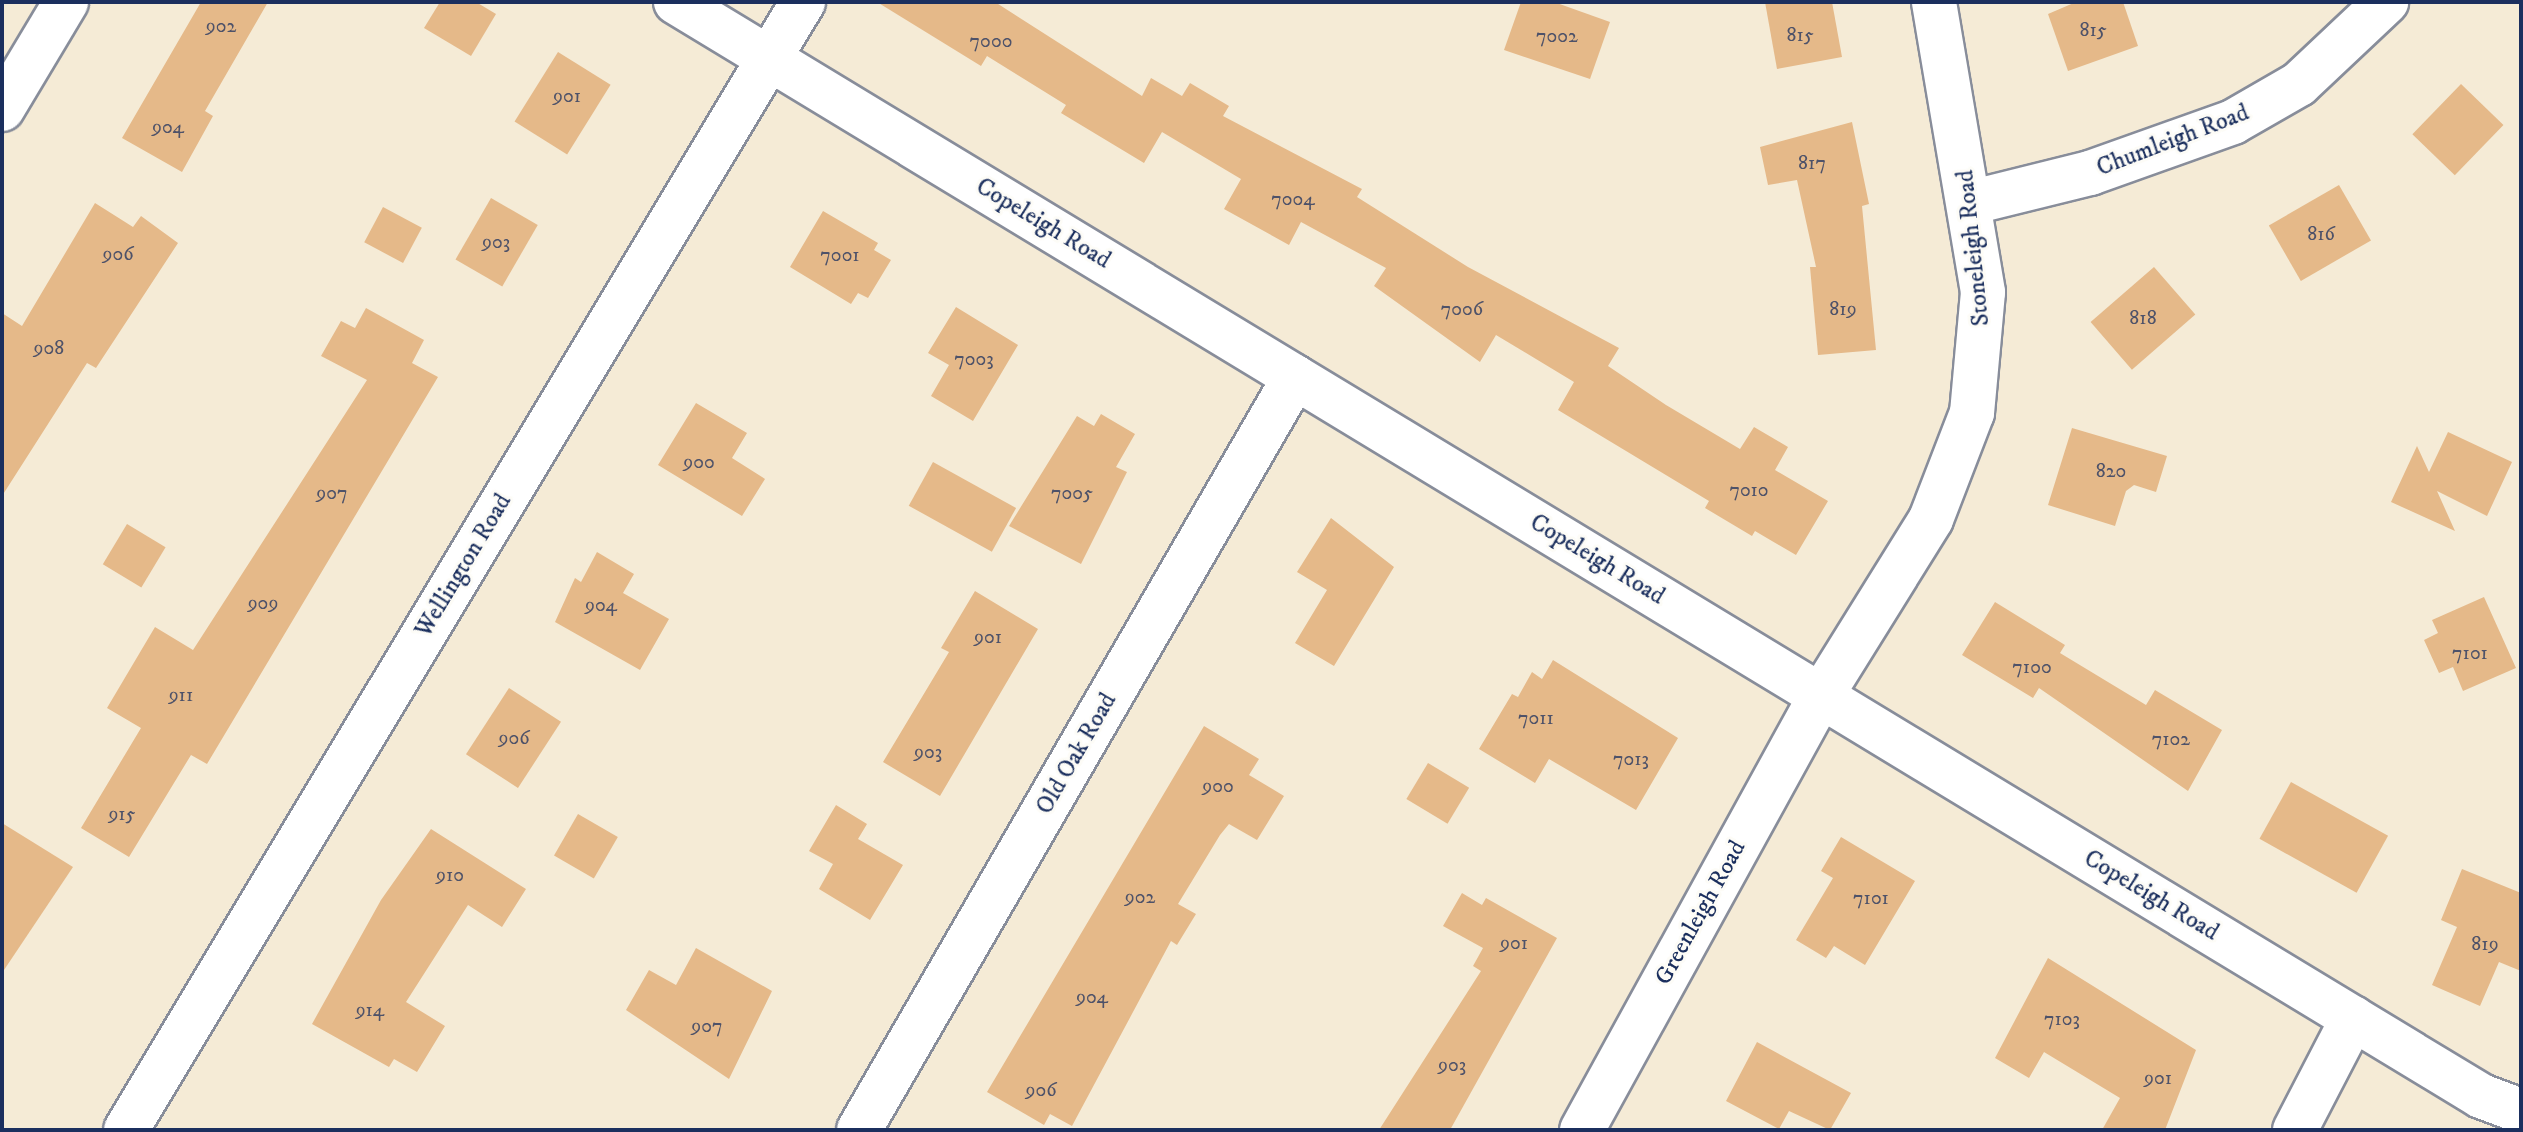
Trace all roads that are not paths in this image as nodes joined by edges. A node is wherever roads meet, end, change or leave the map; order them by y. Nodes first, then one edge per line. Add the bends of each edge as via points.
1 (66, 2) edge
2 (676, 2) edge
3 (803, 2) edge
4 (1934, 2) edge
5 (2386, 2) edge
6 (769, 58) junction
7 (2, 109) edge
8 (1973, 202) junction
9 (1295, 377) junction
10 (1821, 696) junction
11 (2353, 1018) junction
12 (2521, 1111) edge
13 (126, 1130) edge
14 (859, 1130) edge
15 (1582, 1130) edge
16 (2295, 1130) edge

1 - 7 street
2 - 6 street, Copeleigh Road
3 - 6 street, Wellington Road
4 - 8 street, Stoneleigh Road
5 - 8 street, Chumleigh Road via 2299,84 2233,122 2090,173
6 - 9 street, Copeleigh Road
6 - 13 street, Wellington Road
8 - 10 street, Stoneleigh Road via 1983,350 1972,413 1931,519
9 - 10 street, Copeleigh Road
9 - 14 street, Old Oak Road
10 - 11 street, Copeleigh Road
10 - 15 street, Greenleigh Road
11 - 12 street, Copeleigh Road via 2481,1096
11 - 16 street

